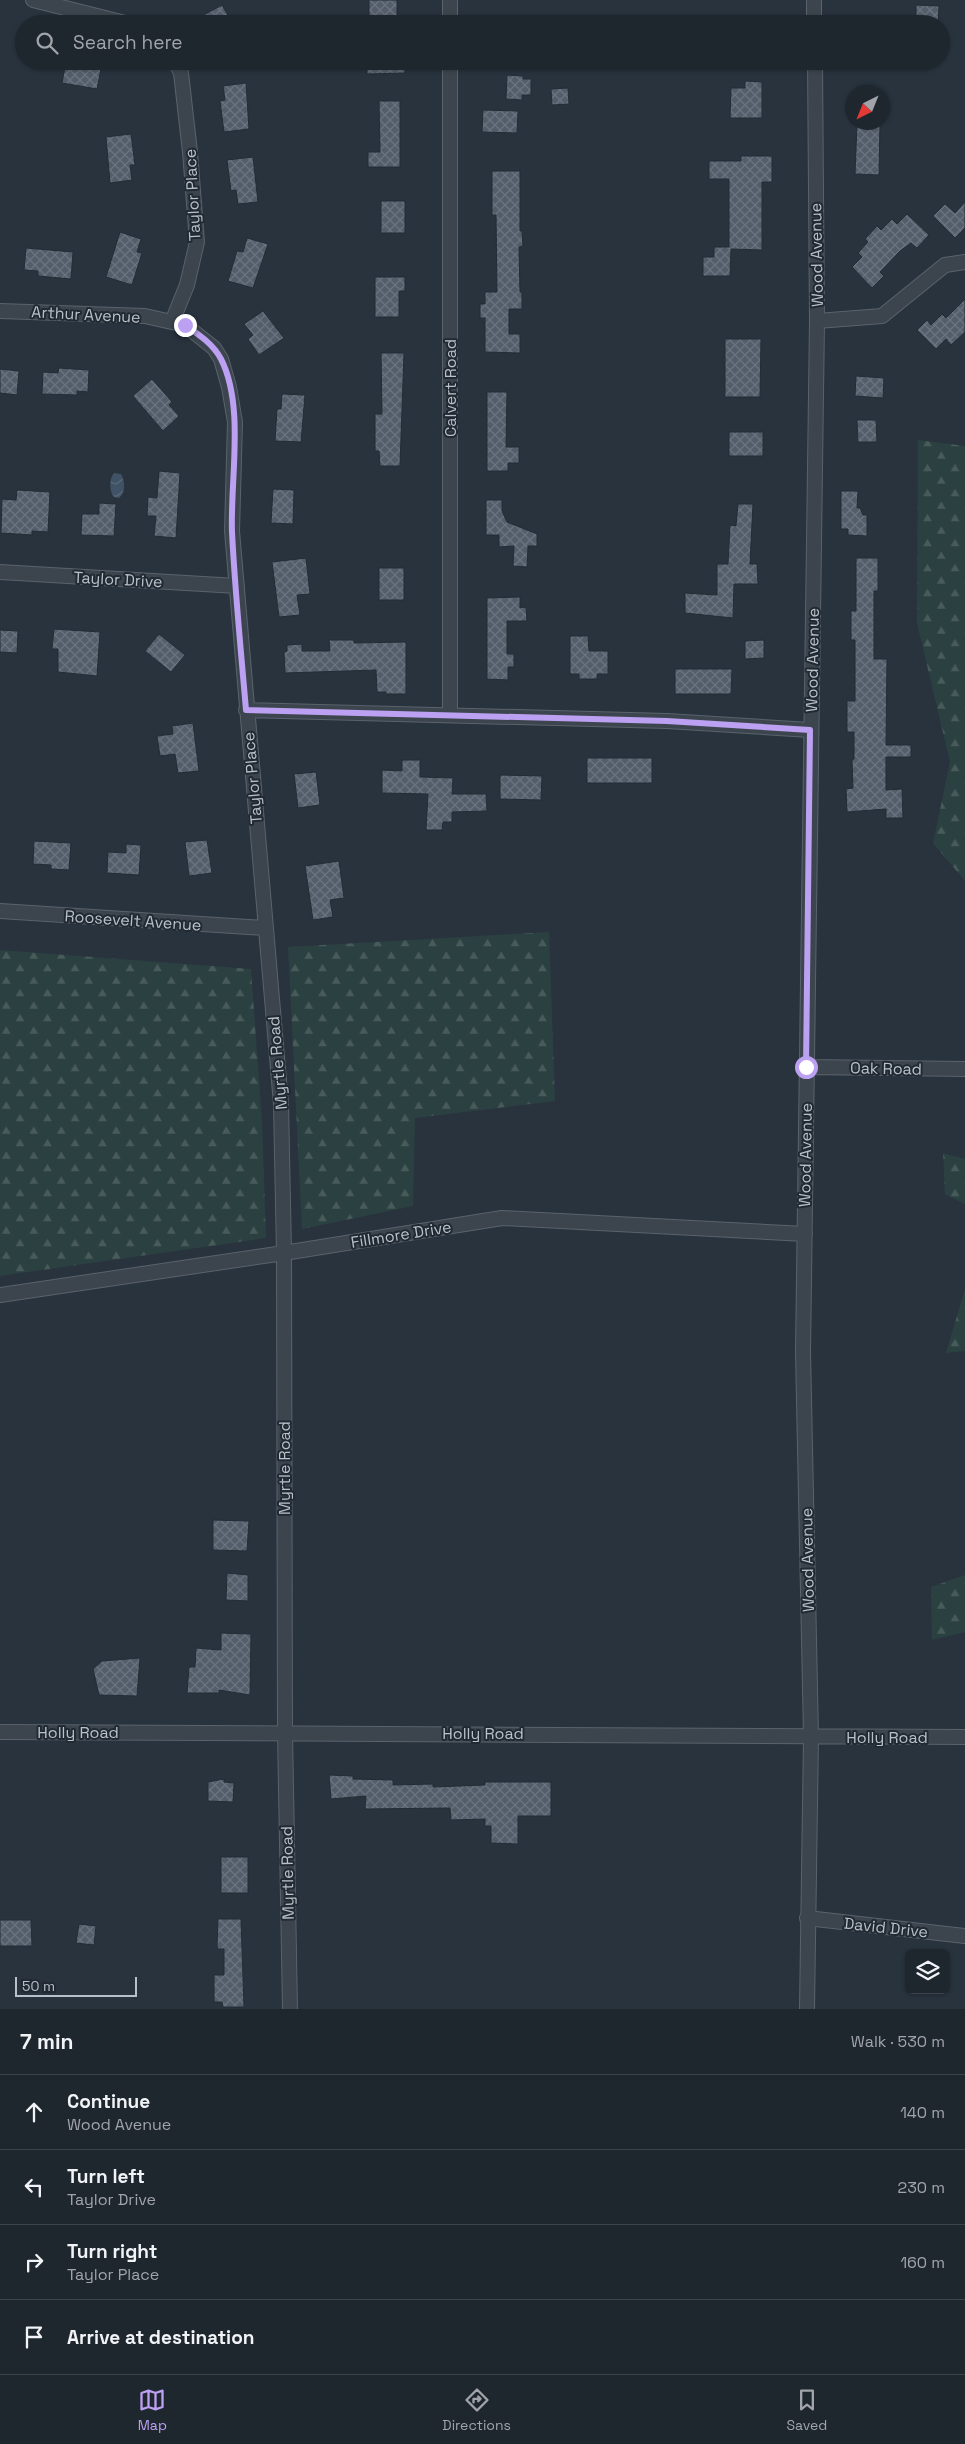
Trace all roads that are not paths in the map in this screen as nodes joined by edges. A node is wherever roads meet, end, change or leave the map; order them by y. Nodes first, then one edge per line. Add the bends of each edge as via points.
1 (33, 0) edge
2 (450, 0) edge
3 (814, 0) edge
4 (93, 15) edge
5 (450, 15) edge
6 (814, 15) edge
7 (180, 70) edge
8 (450, 70) edge
9 (815, 70) edge
10 (965, 262) edge
11 (0, 311) edge
12 (817, 320) junction
13 (172, 322) junction
14 (0, 572) edge
15 (236, 586) junction
16 (246, 710) junction
17 (450, 714) junction
18 (810, 730) junction
19 (0, 911) edge
20 (265, 928) junction
21 (806, 1067) junction
22 (965, 1069) edge
23 (805, 1234) junction
24 (284, 1253) junction
25 (0, 1295) edge
26 (0, 1732) edge
27 (285, 1732) junction
28 (811, 1736) junction
29 (965, 1737) edge
30 (807, 1918) junction
31 (965, 1936) edge
32 (290, 2009) edge
33 (807, 2009) edge

1 - 4 street
2 - 5 street
3 - 6 street
7 - 13 street, Taylor Place via 197,242 187,285
8 - 17 street, Calvert Road
9 - 12 street, Wood Avenue
10 - 12 street via 945,265 882,316
11 - 13 street, Arthur Avenue via 145,316
12 - 18 street, Wood Avenue
13 - 15 street, Taylor Place via 185,325 214,348 221,359 229,387 235,422 232,531
14 - 15 street, Taylor Drive
15 - 16 street, Taylor Place
16 - 17 street
16 - 20 street, Taylor Place
17 - 18 street via 667,721
18 - 21 street, Wood Avenue
19 - 20 street, Roosevelt Avenue
20 - 24 street, Myrtle Road via 280,1104
21 - 22 street, Oak Road
21 - 23 street, Wood Avenue
23 - 24 street, Fillmore Drive via 502,1218
23 - 28 street, Wood Avenue via 803,1352
24 - 25 street, Fillmore Drive
24 - 27 street, Myrtle Road
26 - 27 street, Holly Road
27 - 28 street, Holly Road
27 - 32 street, Myrtle Road
28 - 29 street, Holly Road
28 - 30 street, Wood Avenue
30 - 31 street, David Drive
30 - 33 street, Wood Avenue

